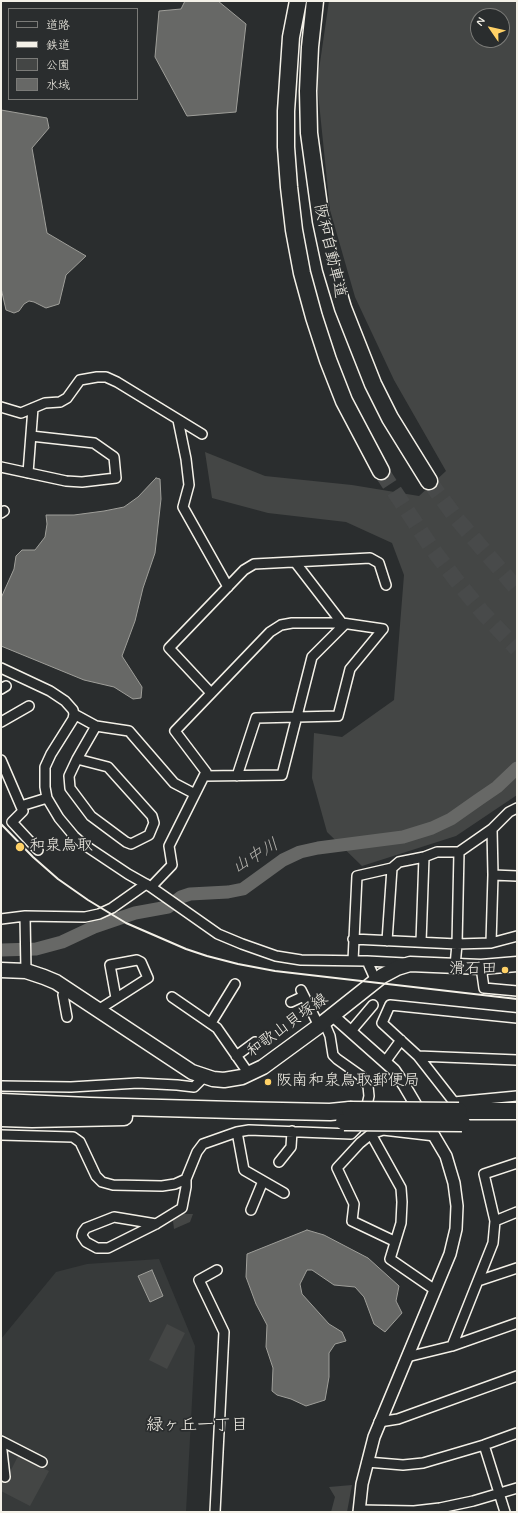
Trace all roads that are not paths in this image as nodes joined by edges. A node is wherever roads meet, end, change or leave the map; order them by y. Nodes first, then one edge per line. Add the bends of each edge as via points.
1 (298, 1) edge
2 (315, 1) edge
3 (1, 407) edge
4 (33, 408) junction
5 (178, 420) junction
6 (202, 434) dead end
7 (31, 436) junction
8 (1, 467) edge
9 (381, 471) tunnel mouth
10 (28, 473) junction
11 (429, 481) tunnel mouth
12 (295, 562) junction
13 (386, 585) dead end
14 (228, 587) junction
15 (343, 624) junction
16 (1, 668) edge
17 (211, 693) junction
18 (29, 706) dead end
19 (74, 714) junction
20 (297, 717) junction
21 (1, 722) edge
22 (96, 726) junction
23 (77, 759) junction
24 (1, 760) edge
25 (204, 776) junction
26 (237, 776) junction
27 (195, 794) junction
28 (47, 798) junction
29 (21, 806) junction
30 (517, 808) edge
31 (492, 829) junction
32 (38, 850) dead end
33 (459, 852) junction
34 (424, 857) junction
35 (392, 868) junction
36 (493, 875) junction
37 (517, 876) edge
38 (149, 885) junction
39 (25, 916) junction
40 (1, 919) edge
41 (517, 936) edge
42 (353, 939) junction
43 (387, 941) junction
44 (421, 942) junction
45 (491, 943) junction
46 (456, 944) junction
47 (353, 961) junction
48 (367, 961) junction
49 (410, 964) junction
50 (517, 964) edge
51 (455, 966) junction
52 (26, 967) junction
53 (481, 967) junction
54 (1, 970) edge
55 (376, 981) junction
56 (66, 988) junction
57 (233, 991) dead end
58 (517, 991) edge
59 (172, 997) dead end
60 (116, 998) junction
61 (291, 1002) dead end
62 (373, 1005) dead end
63 (98, 1010) junction
64 (67, 1017) dead end
65 (517, 1018) edge
66 (325, 1021) junction
67 (211, 1023) junction
68 (351, 1032) junction
69 (400, 1040) junction
70 (255, 1042) dead end
71 (236, 1056) junction
72 (418, 1056) junction
73 (517, 1060) edge
74 (385, 1062) junction
75 (249, 1074) junction
76 (204, 1077) junction
77 (1, 1086) edge
78 (517, 1096) edge
79 (1, 1102) edge
80 (517, 1111) edge
81 (347, 1116) junction
82 (460, 1117) junction
83 (1, 1118) edge
84 (517, 1121) edge
85 (292, 1131) junction
86 (237, 1132) junction
87 (371, 1134) junction
88 (1, 1135) edge
89 (435, 1136) junction
90 (279, 1162) dead end
91 (517, 1163) edge
92 (186, 1180) junction
93 (263, 1181) junction
94 (284, 1193) dead end
95 (251, 1210) dead end
96 (517, 1212) edge
97 (496, 1221) junction
98 (156, 1224) junction
99 (394, 1241) junction
100 (517, 1268) edge
101 (217, 1270) dead end
102 (478, 1282) junction
103 (435, 1290) junction
104 (517, 1323) edge
105 (452, 1346) junction
106 (407, 1357) junction
107 (517, 1376) edge
108 (379, 1422) junction
109 (517, 1433) edge
110 (1, 1441) edge
111 (484, 1445) junction
112 (42, 1462) dead end
113 (367, 1462) junction
114 (5, 1477) dead end
115 (517, 1488) edge
116 (499, 1495) junction
117 (359, 1511) edge
118 (215, 1512) edge
119 (504, 1512) edge

1 - 9 highway, 阪和自動車道 via 291,37 286,111 288,180 294,230 302,273 328,360 344,401
2 - 11 highway, 阪和自動車道 via 310,47 309,133 320,221 331,268 343,308 373,384 390,418
3 - 4 street via 21,413
4 - 5 street via 67,398 80,380 106,377
4 - 7 street
5 - 6 street
5 - 14 street via 189,485 183,507
7 - 10 street
7 - 10 street via 94,443 114,457 116,478 82,482
8 - 10 street
12 - 13 street via 370,558 379,563
12 - 14 street via 254,564 244,570
12 - 15 street
14 - 17 street via 169,648
15 - 17 street via 292,622 281,625 270,632
15 - 20 street via 312,657
15 - 20 street via 383,629 350,669 338,716
16 - 19 street via 50,691 65,701
17 - 25 street via 175,731 206,772
18 - 21 street
19 - 22 street
19 - 28 street via 45,767
20 - 26 street via 256,718
20 - 26 street via 282,775
22 - 23 street
22 - 27 street via 129,731 174,783
23 - 23 street via 69,776 70,788 90,816 131,844 149,835 154,823 152,816 108,767
24 - 29 street
25 - 26 street
25 - 27 street
27 - 38 street via 169,846 172,865
28 - 29 street
28 - 38 street via 59,818 79,840 128,874
29 - 32 street via 23,811 12,822
30 - 31 street via 509,812
31 - 33 street
31 - 36 street
33 - 34 street via 437,852
33 - 46 street
34 - 35 street via 399,862
34 - 44 street
35 - 42 street via 357,876
35 - 43 street
36 - 37 street
36 - 45 street
38 - 39 street via 99,914 85,917
38 - 47 street via 218,934 242,944 276,956 301,960
39 - 40 street
39 - 52 street
41 - 45 street
42 - 43 street
42 - 47 street
43 - 44 street
44 - 46 street
45 - 46 street
46 - 51 street
47 - 48 street
48 - 49 street
48 - 55 street
49 - 51 main road, 和歌山貝塚線
49 - 55 main road, 和歌山貝塚線 via 397,968
50 - 53 main road, 和歌山貝塚線
51 - 53 main road, 和歌山貝塚線
52 - 54 main road, 和歌山貝塚線
52 - 56 main road, 和歌山貝塚線
53 - 58 street via 484,988
55 - 66 main road, 和歌山貝塚線
56 - 63 main road, 和歌山貝塚線
56 - 64 street via 63,995
57 - 67 street
59 - 67 street
60 - 60 street via 148,978 141,962 137,960 110,965
60 - 63 street
61 - 66 street via 303,993
62 - 68 street
63 - 76 main road, 和歌山貝塚線 via 192,1072
65 - 69 street via 390,1005 382,1023
66 - 68 street
66 - 75 main road, 和歌山貝塚線 via 263,1067
66 - 85 street via 333,1055 362,1076 368,1086 367,1105 351,1134
67 - 71 street
68 - 74 street
69 - 72 street
69 - 74 street
70 - 71 street
71 - 75 street
72 - 73 street
72 - 78 street via 454,1102
74 - 89 street via 394,1070
75 - 76 main road, 和歌山貝塚線 via 224,1080
76 - 77 street via 194,1087 138,1083
79 - 81 highway via 330,1112
80 - 82 highway
81 - 82 highway, bridge
81 - 83 highway
82 - 84 highway
85 - 86 street
85 - 90 street via 292,1147
86 - 92 street via 203,1144 197,1152
86 - 93 street via 244,1170
87 - 89 street via 383,1130
87 - 99 street via 401,1188 401,1223
87 - 99 street via 337,1168 354,1204 352,1221
88 - 92 street via 76,1138 96,1176 109,1184 162,1186
89 - 103 street via 446,1156 454,1183 457,1206 456,1229 450,1254
91 - 97 street via 484,1174
92 - 98 street via 182,1208
93 - 94 street
93 - 95 street
96 - 97 street
97 - 102 street via 492,1243
98 - 98 street via 108,1248 97,1248 84,1241 82,1236 86,1228 114,1217
99 - 103 street via 390,1259
100 - 102 street
101 - 118 street via 199,1280 224,1332
102 - 105 street
103 - 106 street
104 - 105 street
105 - 106 street
106 - 108 street
107 - 108 street via 398,1419
108 - 113 street
109 - 111 street
110 - 112 street
110 - 114 street
111 - 113 street via 423,1463 403,1465
111 - 116 street
113 - 117 street
115 - 116 street
116 - 117 street via 440,1508
116 - 119 street

